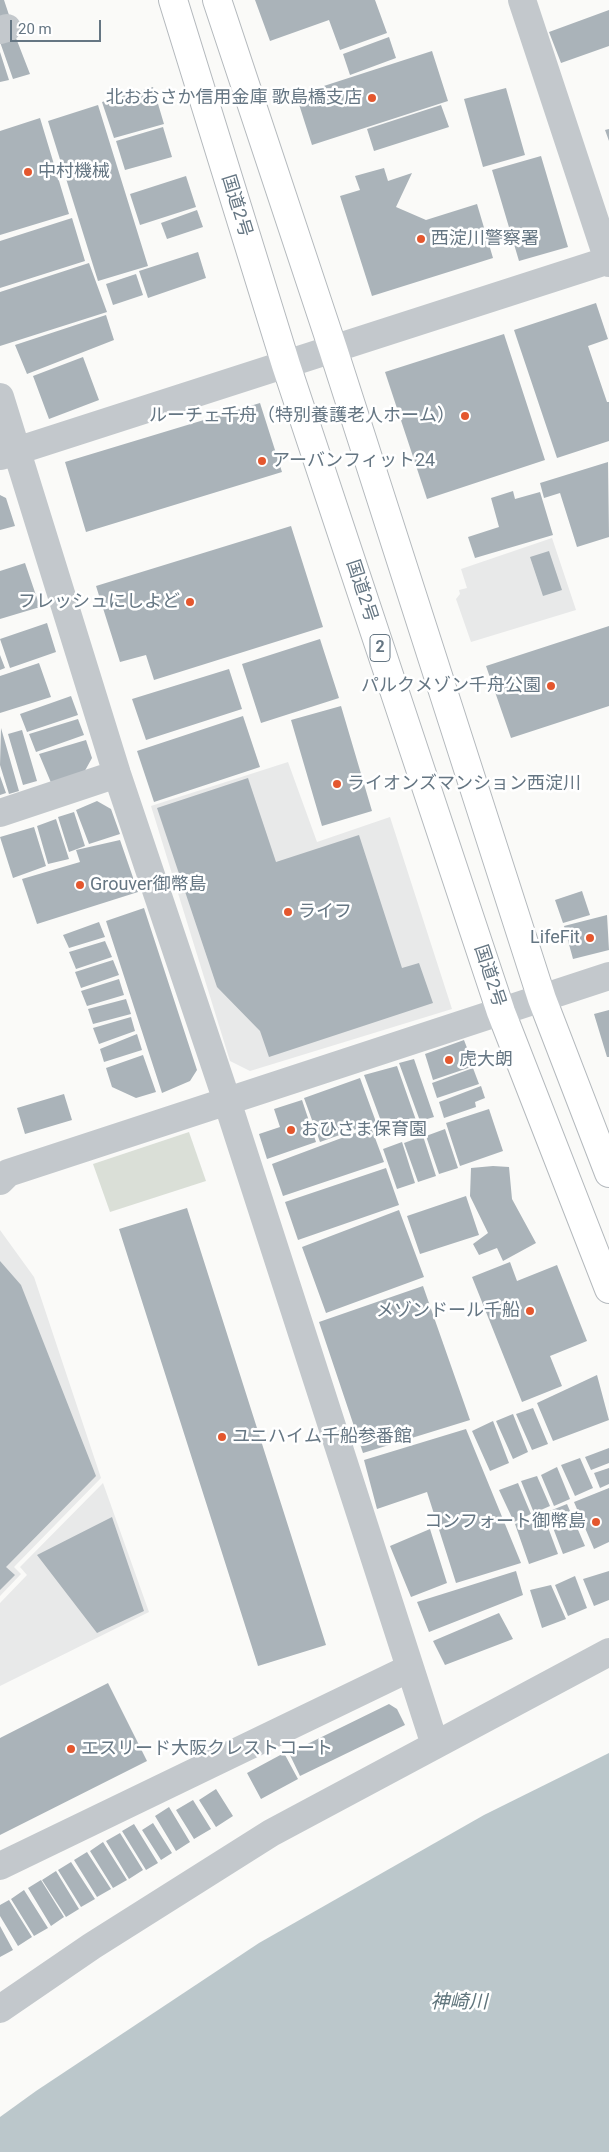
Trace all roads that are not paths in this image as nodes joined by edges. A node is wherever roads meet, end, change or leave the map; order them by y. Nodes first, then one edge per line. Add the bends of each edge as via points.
1 (172, 0) edge
2 (217, 0) edge
3 (522, 0) edge
4 (609, 261) edge
5 (333, 349) junction
6 (286, 365) junction
7 (0, 397) edge
8 (9, 454) edge
9 (117, 774) junction
10 (0, 813) edge
11 (609, 976) edge
12 (542, 998) junction
13 (501, 1012) junction
14 (228, 1101) junction
15 (609, 1173) edge
16 (3, 1174) edge
17 (609, 1289) edge
18 (609, 1652) edge
19 (410, 1668) junction
20 (435, 1745) junction
21 (0, 1866) edge
22 (0, 2009) edge

1 - 6 highway, 国道2号 / 2
2 - 5 highway
3 - 4 street
4 - 5 street
5 - 6 street
5 - 12 highway
6 - 8 street
6 - 13 highway, 国道2号 / 2
7 - 8 street
8 - 9 street
9 - 10 street
9 - 14 street
11 - 12 street
12 - 13 street
12 - 15 highway
13 - 14 street
13 - 17 highway, 国道2号 / 2
14 - 16 street
14 - 19 street
18 - 20 street
19 - 20 street
19 - 21 street
20 - 22 street via 271,1833 92,1946

